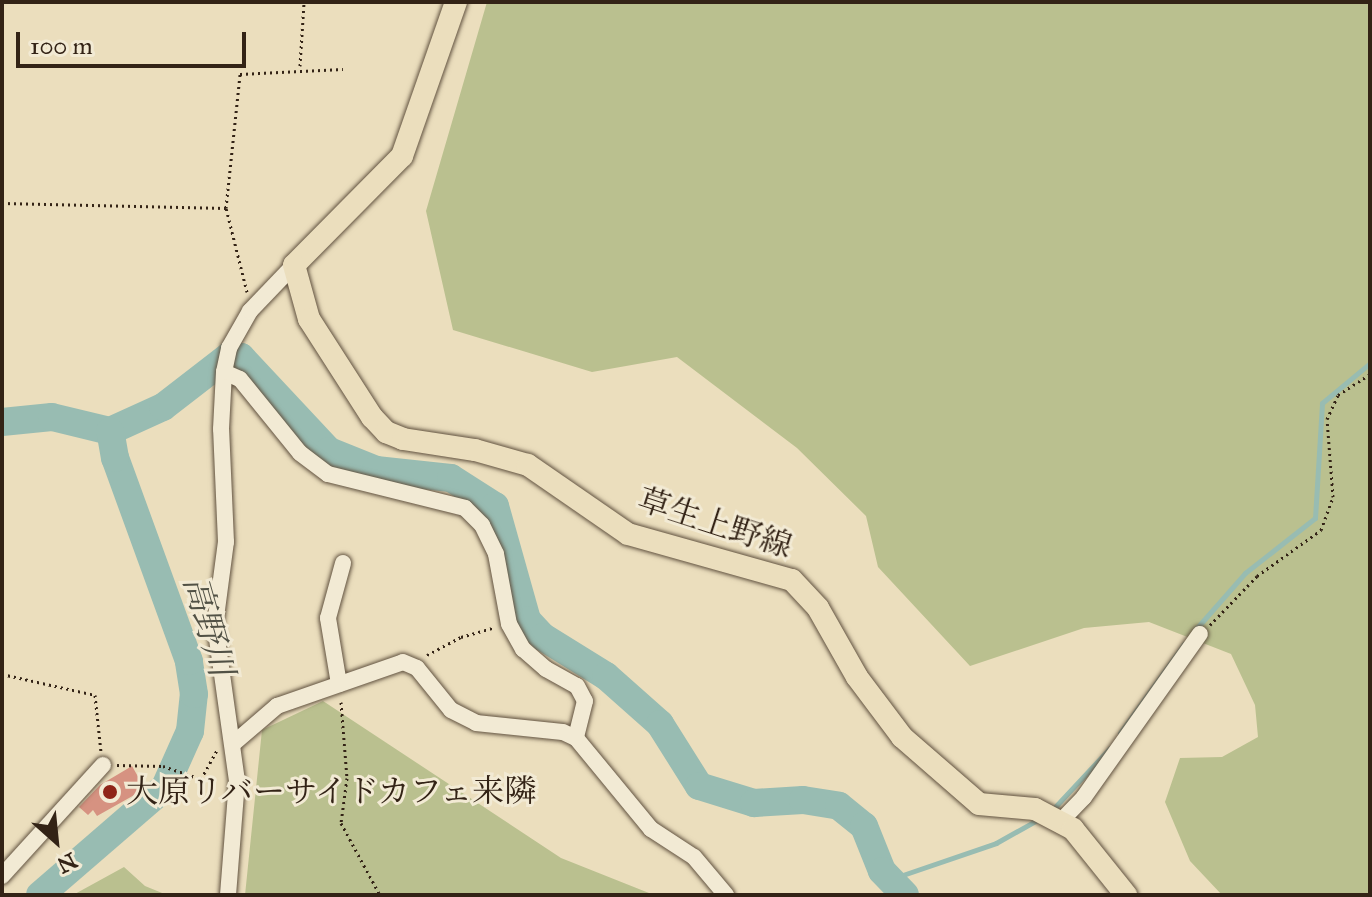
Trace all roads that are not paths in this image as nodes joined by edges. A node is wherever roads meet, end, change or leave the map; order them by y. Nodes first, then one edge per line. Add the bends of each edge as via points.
1 (456, 2) edge
2 (294, 265) junction
3 (224, 372) junction
4 (343, 563) dead end
5 (1200, 634) road end
6 (339, 684) junction
7 (576, 738) junction
8 (234, 743) junction
9 (103, 765) road end
10 (1061, 821) junction
11 (2, 876) edge
12 (228, 895) edge
13 (726, 895) edge
14 (1126, 895) edge

1 - 2 main road via 402,156
2 - 3 street via 250,311 229,348
2 - 10 main road, 草生上野線 via 309,319 386,432 528,465 628,534 792,580 818,608 886,721 970,797 991,808 1035,809
3 - 7 street via 240,379 300,453 328,474 465,508 482,525 496,554 509,624 523,649 577,686 585,701
3 - 8 street via 226,542 215,625
4 - 6 street via 328,618
5 - 10 street via 1084,797
6 - 7 street via 387,666 409,664 451,710 476,723
6 - 8 street via 277,706
7 - 13 street via 651,829 694,857
8 - 12 street via 237,781
9 - 11 street
10 - 14 main road

